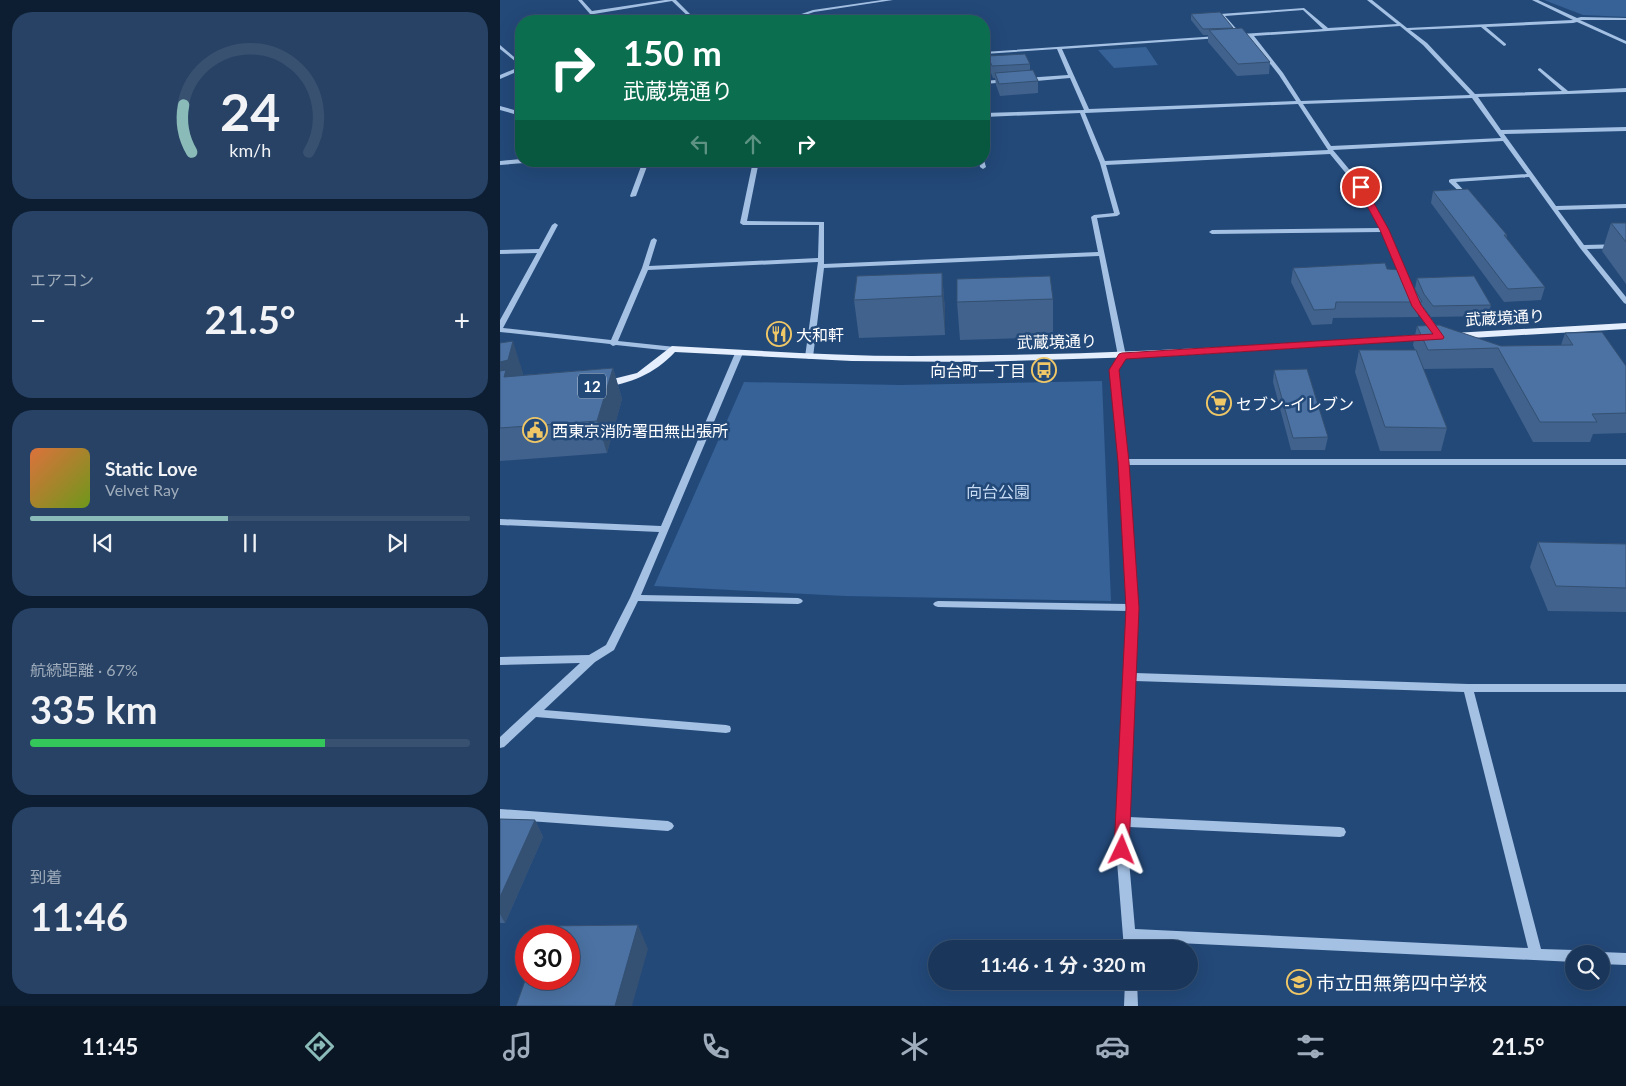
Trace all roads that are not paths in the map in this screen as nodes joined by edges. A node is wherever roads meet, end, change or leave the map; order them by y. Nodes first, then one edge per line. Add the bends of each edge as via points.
1 (580, 0) edge
2 (673, 0) edge
3 (891, 0) edge
4 (1369, 0) edge
5 (1534, 0) edge
6 (590, 14) joint
7 (689, 15) edge
8 (801, 15) edge
9 (1626, 19) edge
10 (1576, 20) junction
11 (1400, 25) junction
12 (1481, 25) junction
13 (1405, 29) junction
14 (1327, 30) junction
15 (1250, 35) junction
16 (1231, 36) edge
17 (1240, 36) junction
18 (1221, 37) edge
19 (1626, 43) edge
20 (1504, 45) dead end
21 (500, 46) edge
22 (1059, 48) junction
23 (990, 53) edge
24 (515, 60) edge
25 (515, 69) edge
26 (1540, 69) dead end
27 (1072, 76) junction
28 (500, 77) edge
29 (990, 83) edge
30 (1626, 90) edge
31 (1567, 92) junction
32 (1474, 96) junction
33 (1299, 102) junction
34 (500, 108) edge
35 (1084, 111) junction
36 (515, 112) edge
37 (990, 115) edge
38 (1626, 128) edge
39 (1501, 132) junction
40 (1506, 139) junction
41 (1331, 150) junction
42 (515, 161) edge
43 (1103, 163) junction
44 (500, 164) edge
45 (644, 167) edge
46 (755, 167) edge
47 (1531, 175) junction
48 (1465, 195) edge
49 (633, 196) dead end
50 (1626, 206) edge
51 (1554, 208) junction
52 (555, 226) dead end
53 (1384, 230) junction
54 (1212, 232) dead end
55 (654, 240) dead end
56 (1626, 246) edge
57 (1582, 247) junction
58 (540, 251) junction
59 (500, 252) edge
60 (1102, 254) junction
61 (821, 263) junction
62 (645, 268) junction
63 (1626, 302) edge
64 (1626, 326) edge
65 (500, 329) edge
66 (1440, 337) junction
67 (613, 344) junction
68 (672, 349) junction
69 (738, 353) junction
70 (1122, 356) junction
71 (809, 357) junction
72 (592, 386) edge
73 (1124, 462) junction
74 (1626, 462) edge
75 (500, 522) edge
76 (662, 529) junction
77 (635, 598) junction
78 (798, 601) dead end
79 (938, 604) dead end
80 (1132, 608) junction
81 (591, 659) junction
82 (500, 660) edge
83 (1129, 677) junction
84 (1468, 688) junction
85 (1626, 688) edge
86 (535, 714) junction
87 (726, 729) dead end
88 (500, 744) edge
89 (500, 814) edge
90 (1123, 822) junction
91 (668, 826) dead end
92 (1340, 832) dead end
93 (1130, 935) junction
94 (1130, 940) edge
95 (1536, 954) junction
96 (1565, 956) edge
97 (1610, 958) edge
98 (1626, 959) edge
99 (1131, 990) edge
100 (1131, 1006) edge

1 - 6 street
2 - 6 street
2 - 7 street
3 - 8 street
4 - 11 street
5 - 10 street
9 - 10 street
10 - 12 street
10 - 19 street
11 - 13 street
11 - 14 street
12 - 13 street
12 - 20 street
13 - 32 street via 1448,67
14 - 15 street
14 - 17 street via 1304,9 1222,15
15 - 17 street
15 - 33 street
16 - 17 street
18 - 22 street
21 - 24 street
22 - 23 street
22 - 27 street
25 - 28 street
26 - 31 street
27 - 29 street
27 - 35 street
30 - 31 street
31 - 32 street
32 - 33 street
32 - 39 street
33 - 35 street
33 - 41 street
34 - 36 street
35 - 37 street
35 - 43 street
38 - 39 street
39 - 40 street
40 - 41 street
40 - 47 street
41 - 43 street
41 - 53 street via 1361,187
42 - 44 street
43 - 60 street via 1117,214 1094,217
45 - 49 street
46 - 61 street via 744,223 822,223
47 - 48 street via 1451,181
47 - 51 street
50 - 51 street
51 - 57 street
52 - 58 street
53 - 54 street
53 - 66 street via 1417,306
55 - 62 street
56 - 57 street
57 - 63 street
58 - 59 street
58 - 65 street
60 - 61 street
60 - 70 street
61 - 62 street
61 - 71 street
62 - 67 street
64 - 66 main road, 武蔵境通り
65 - 67 street
66 - 70 main road, 武蔵境通り
67 - 68 street
68 - 69 main road, 武蔵境通り
68 - 72 main road, 12 via 647,373 628,381
69 - 71 main road, 武蔵境通り
69 - 76 street
70 - 71 main road, 武蔵境通り
70 - 73 street via 1114,370
73 - 74 street
73 - 80 street
75 - 76 street
76 - 77 street
77 - 78 street
77 - 81 street via 610,647
79 - 80 street
80 - 83 street
81 - 82 street
81 - 86 street
83 - 84 street
83 - 90 street
84 - 85 street
84 - 95 street
86 - 87 street
86 - 88 street
89 - 91 street
90 - 92 street
90 - 93 street via 1122,850
93 - 94 street
93 - 95 street
95 - 96 street
97 - 98 street
99 - 100 street

